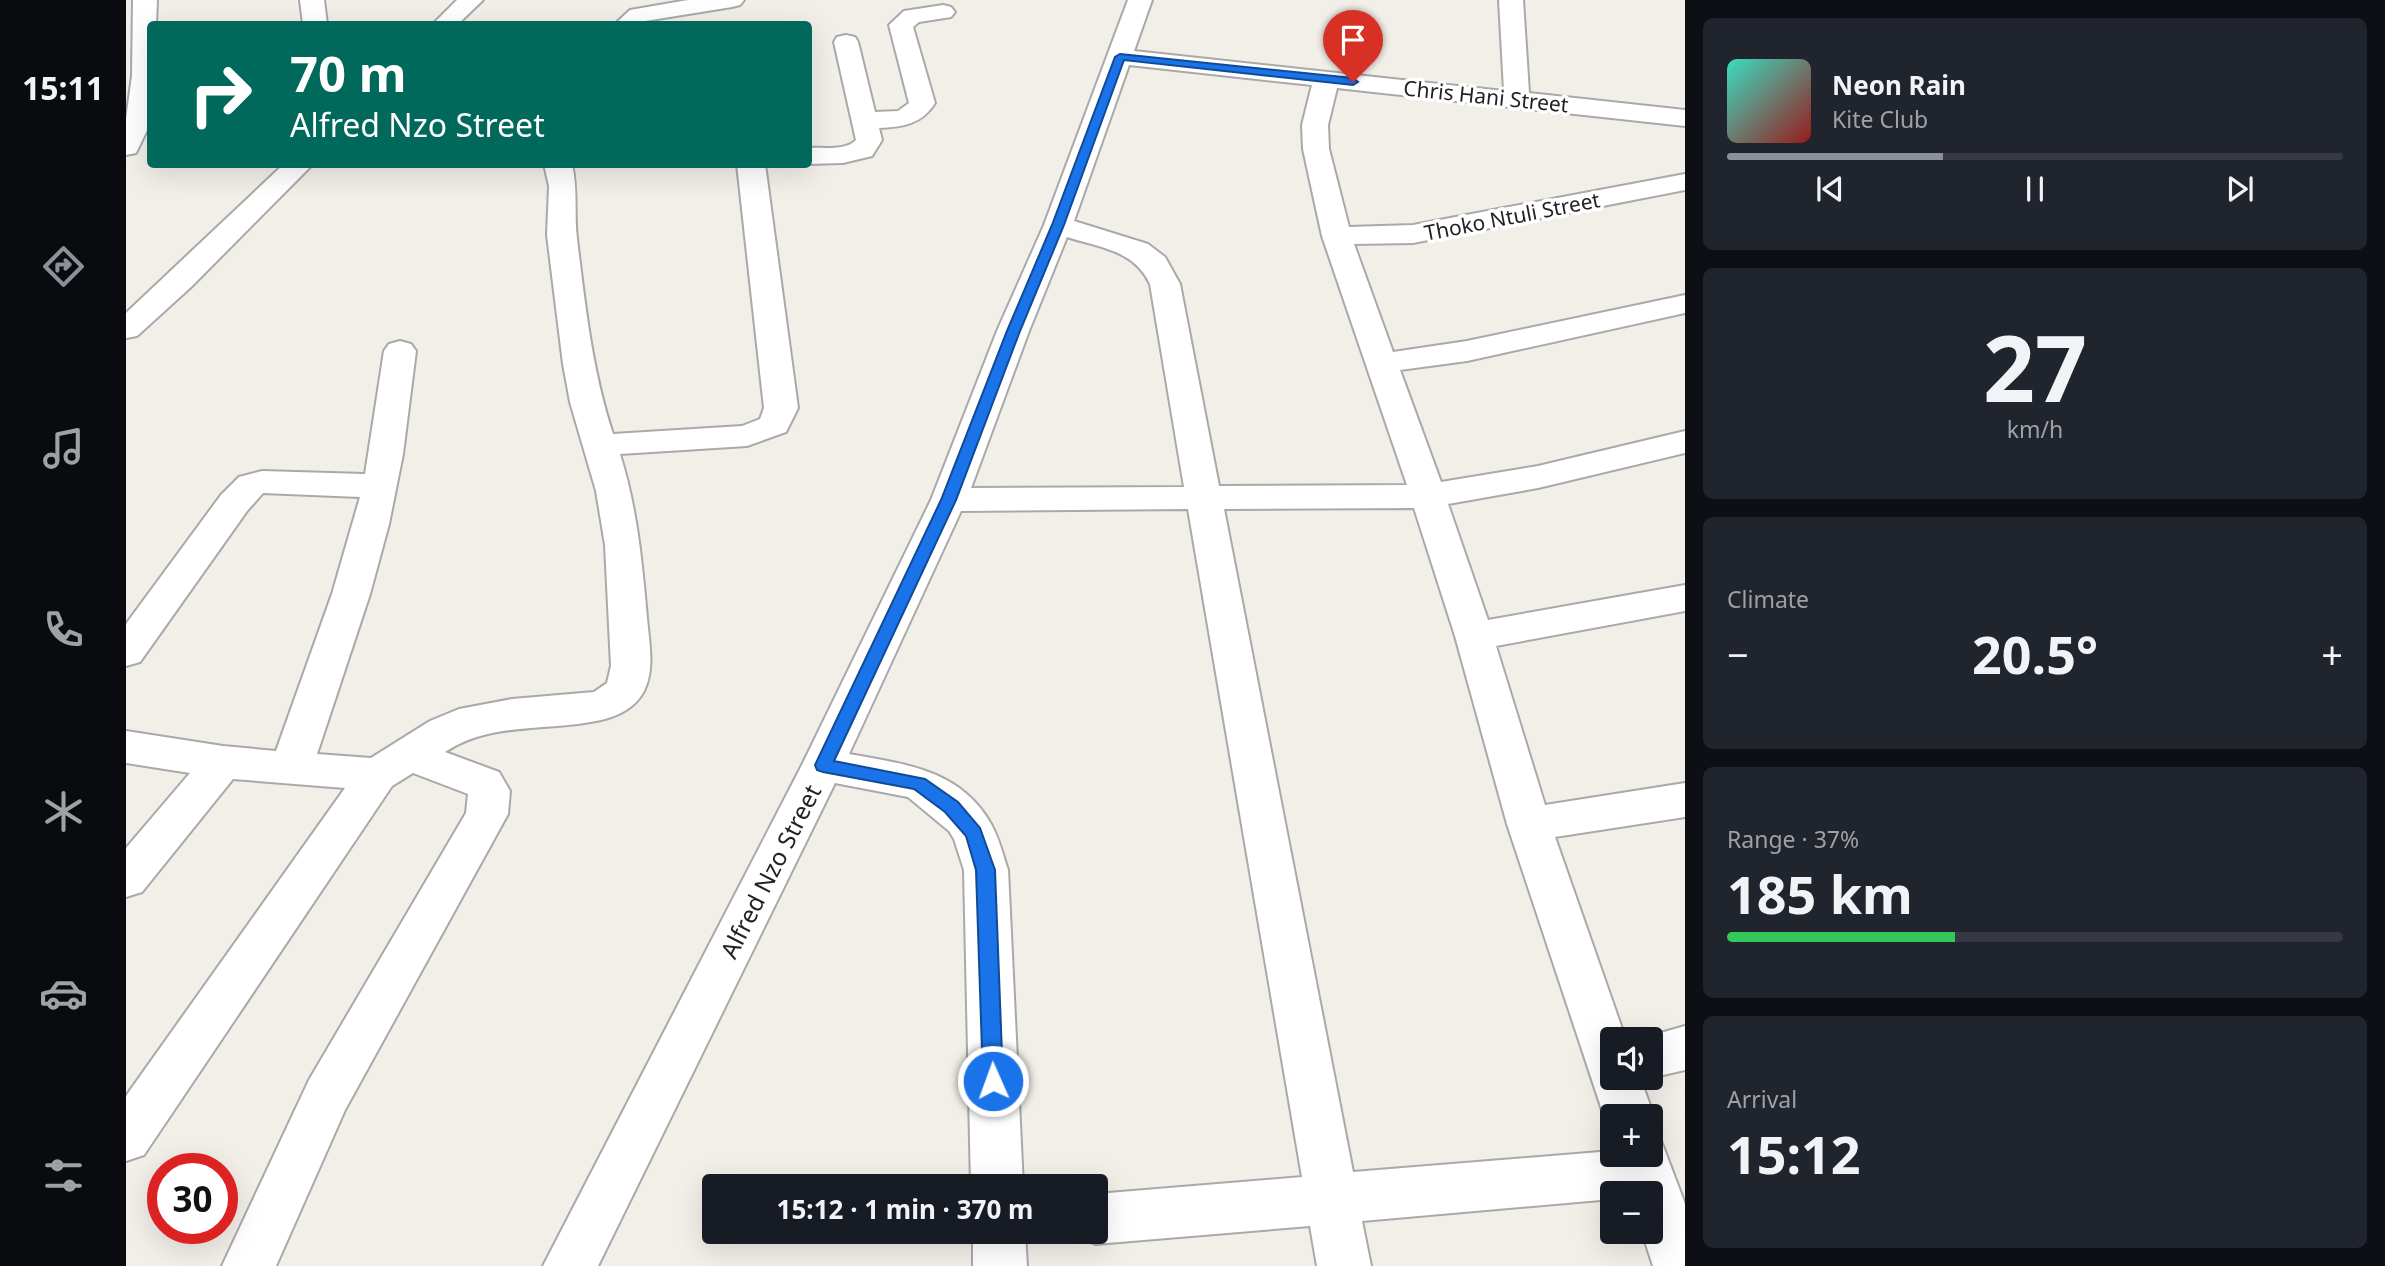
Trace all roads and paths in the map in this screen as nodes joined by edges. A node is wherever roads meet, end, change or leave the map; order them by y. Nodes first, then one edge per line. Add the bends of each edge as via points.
1 (145, 0) edge
2 (312, 0) edge
3 (471, 0) edge
4 (732, 0) edge
5 (1140, 0) edge
6 (1511, 0) edge
7 (943, 12) dead end
8 (637, 13) edge
9 (315, 21) edge
10 (448, 21) edge
11 (846, 42) dead end
12 (1120, 57) junction
13 (1326, 79) junction
14 (1517, 99) junction
15 (1685, 118) edge
16 (866, 120) junction
17 (126, 147) edge
18 (812, 156) edge
19 (296, 168) edge
20 (559, 168) edge
21 (751, 168) edge
22 (1685, 182) edge
23 (1058, 225) junction
24 (1338, 236) junction
25 (1685, 304) edge
26 (131, 319) edge
27 (400, 351) dead end
28 (1382, 363) junction
29 (1685, 442) edge
30 (601, 445) junction
31 (380, 486) junction
32 (1428, 496) junction
33 (1204, 499) junction
34 (948, 500) junction
35 (1685, 598) edge
36 (1474, 636) junction
37 (126, 653) edge
38 (126, 747) edge
39 (223, 762) junction
40 (392, 764) junction
41 (823, 765) junction
42 (291, 768) junction
43 (1685, 800) edge
44 (1529, 824) junction
45 (126, 879) edge
46 (1600, 1034) edge
47 (1685, 1048) edge
48 (1663, 1053) edge
49 (126, 1138) edge
50 (1618, 1167) edge
51 (1646, 1167) edge
52 (997, 1174) edge
53 (1332, 1199) junction
54 (1108, 1218) edge
55 (999, 1244) edge
56 (248, 1266) edge
57 (570, 1266) edge
58 (1000, 1266) edge
59 (1344, 1266) edge
60 (1680, 1266) edge

1 - 17 street via 143,115
2 - 9 street
3 - 10 street
4 - 8 street
5 - 12 street, Alfred Nzo Street
6 - 14 street
7 - 16 street via 912,16 901,25 922,103 919,110 907,117
11 - 16 street
12 - 13 street, Chris Hani Street
12 - 23 street, Alfred Nzo Street
13 - 14 street, Chris Hani Street
13 - 24 street via 1315,125 1316,149
14 - 15 street, Chris Hani Street
16 - 18 street via 869,140 862,150
19 - 26 street
20 - 30 street via 562,235 579,364
21 - 30 street via 781,408 774,425 747,436
22 - 24 street, Thoko Ntuli Street via 1437,231
23 - 33 street via 1138,250 1155,263 1165,284
23 - 34 street, Alfred Nzo Street
24 - 28 street
25 - 28 street via 1467,351
27 - 31 street
28 - 32 street
29 - 32 street via 1538,477
30 - 40 street via 623,545 631,666 625,689 616,698 593,706 473,720 443,732
31 - 37 street via 275,481 251,485
31 - 42 street via 356,578
32 - 33 street
32 - 36 street
33 - 34 street
33 - 53 street
34 - 41 street, Alfred Nzo Street
35 - 36 street
36 - 44 street
38 - 39 street
39 - 42 street
39 - 45 street
40 - 42 street
40 - 49 street
40 - 56 street via 484,783 489,791 487,814 327,1096
41 - 52 street via 919,783 951,807 974,833 986,870
41 - 57 street, Alfred Nzo Street
43 - 44 street
44 - 46 street
47 - 48 street
50 - 53 street
51 - 60 street
53 - 54 street
53 - 59 street
55 - 58 street

